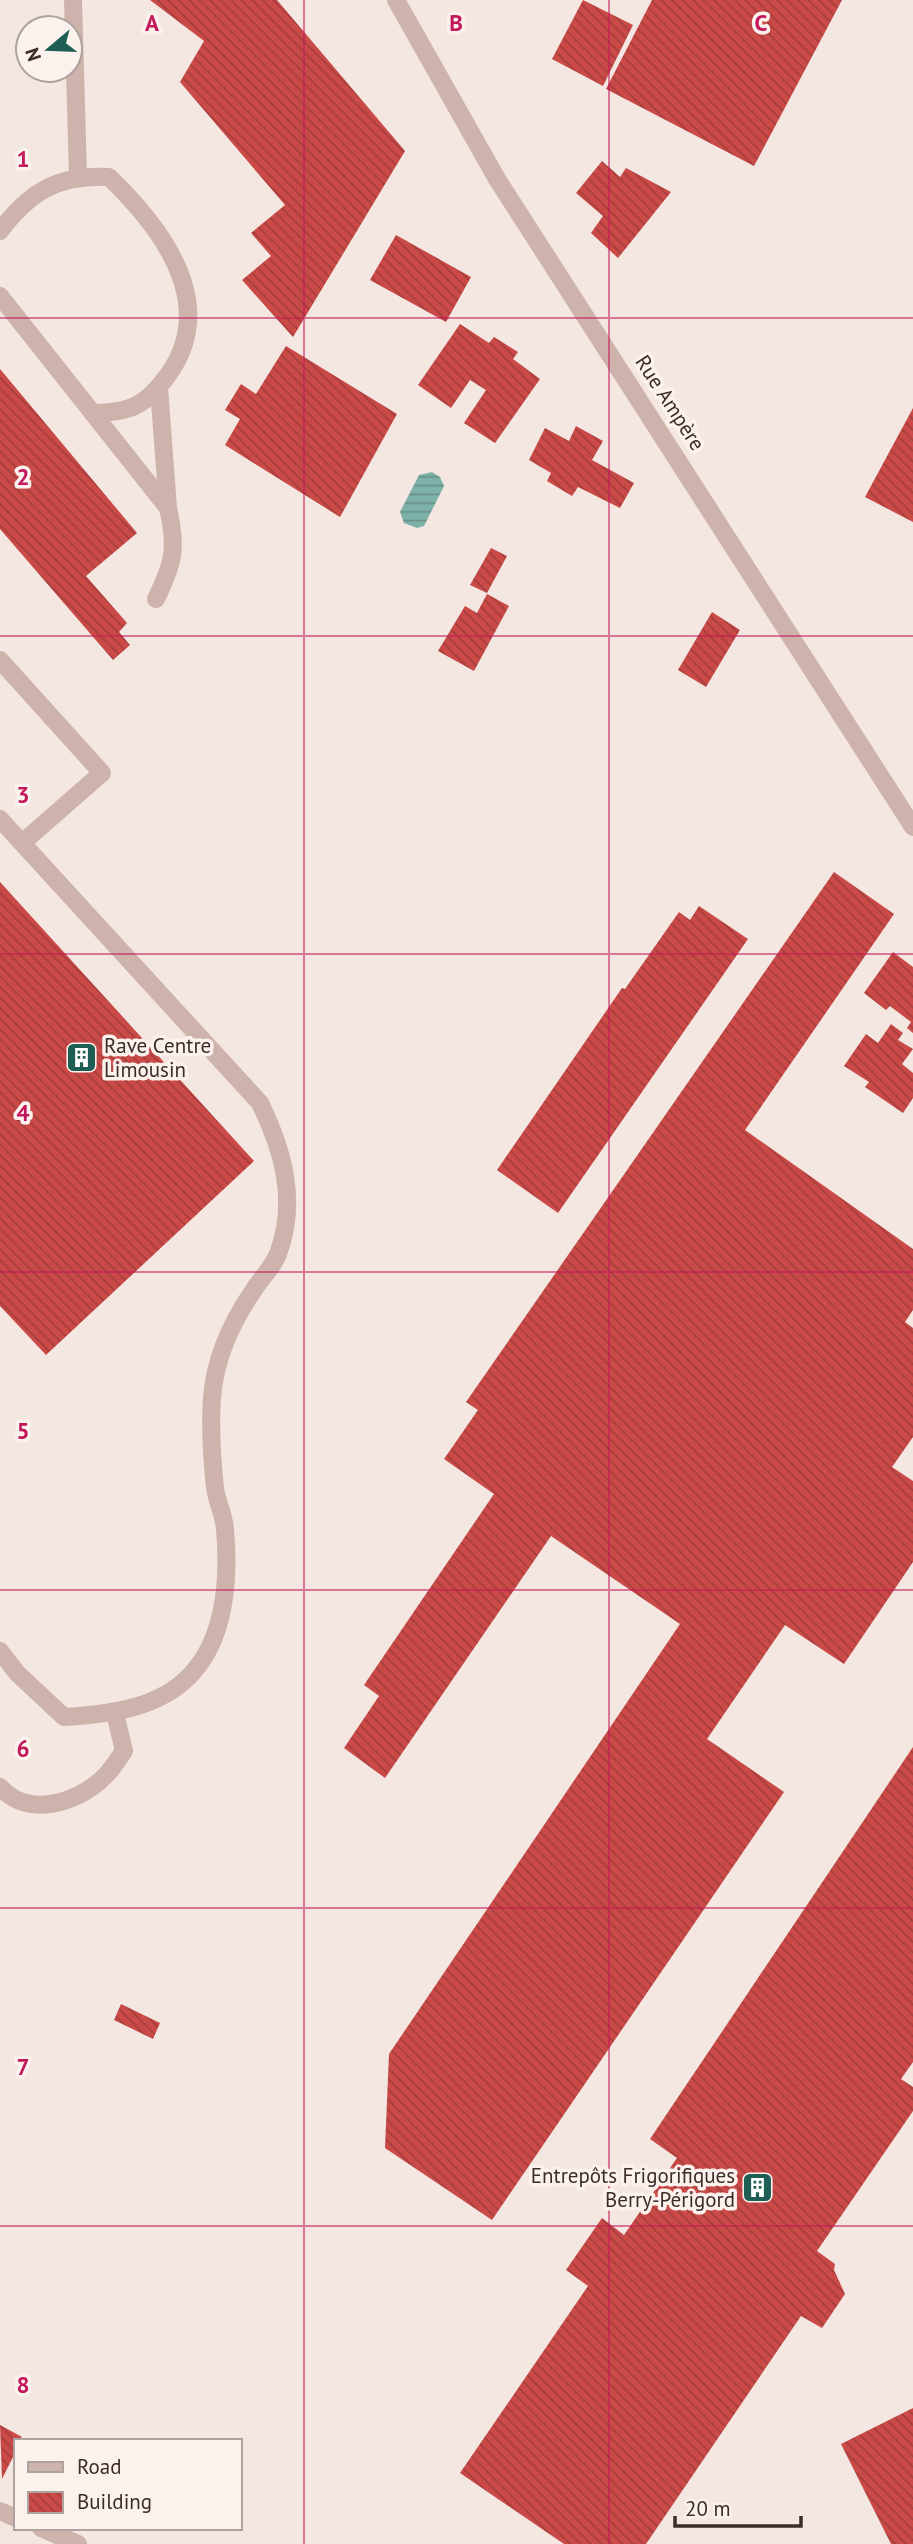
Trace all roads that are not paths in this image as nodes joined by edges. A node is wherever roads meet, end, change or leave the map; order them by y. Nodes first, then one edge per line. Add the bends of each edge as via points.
1 (73, 0) edge
2 (396, 0) edge
3 (78, 176) junction
4 (0, 231) edge
5 (0, 296) edge
6 (159, 388) junction
7 (92, 413) junction
8 (168, 508) junction
9 (156, 599) dead end
10 (0, 660) edge
11 (0, 819) edge
12 (913, 827) edge
13 (22, 843) junction
14 (0, 1651) edge
15 (115, 1713) junction
16 (0, 1787) edge
17 (46, 2530) edge
18 (78, 2544) edge

1 - 3 street
2 - 12 street, Rue Ampère via 497,179
3 - 4 street via 45,187
3 - 6 street via 109,177 134,202 184,277 190,324 181,356
5 - 7 street
6 - 7 street via 138,407
6 - 8 street
7 - 8 street
8 - 9 street via 175,540 172,566
10 - 13 street via 102,773
11 - 13 street
13 - 15 street via 260,1103 278,1140 286,1174 287,1218 279,1253 232,1322 212,1397 215,1489 225,1528 224,1591 217,1634 198,1667 174,1691
14 - 15 street via 64,1717
15 - 16 street via 124,1751 103,1778 74,1798 37,1807 10,1798
17 - 18 street

